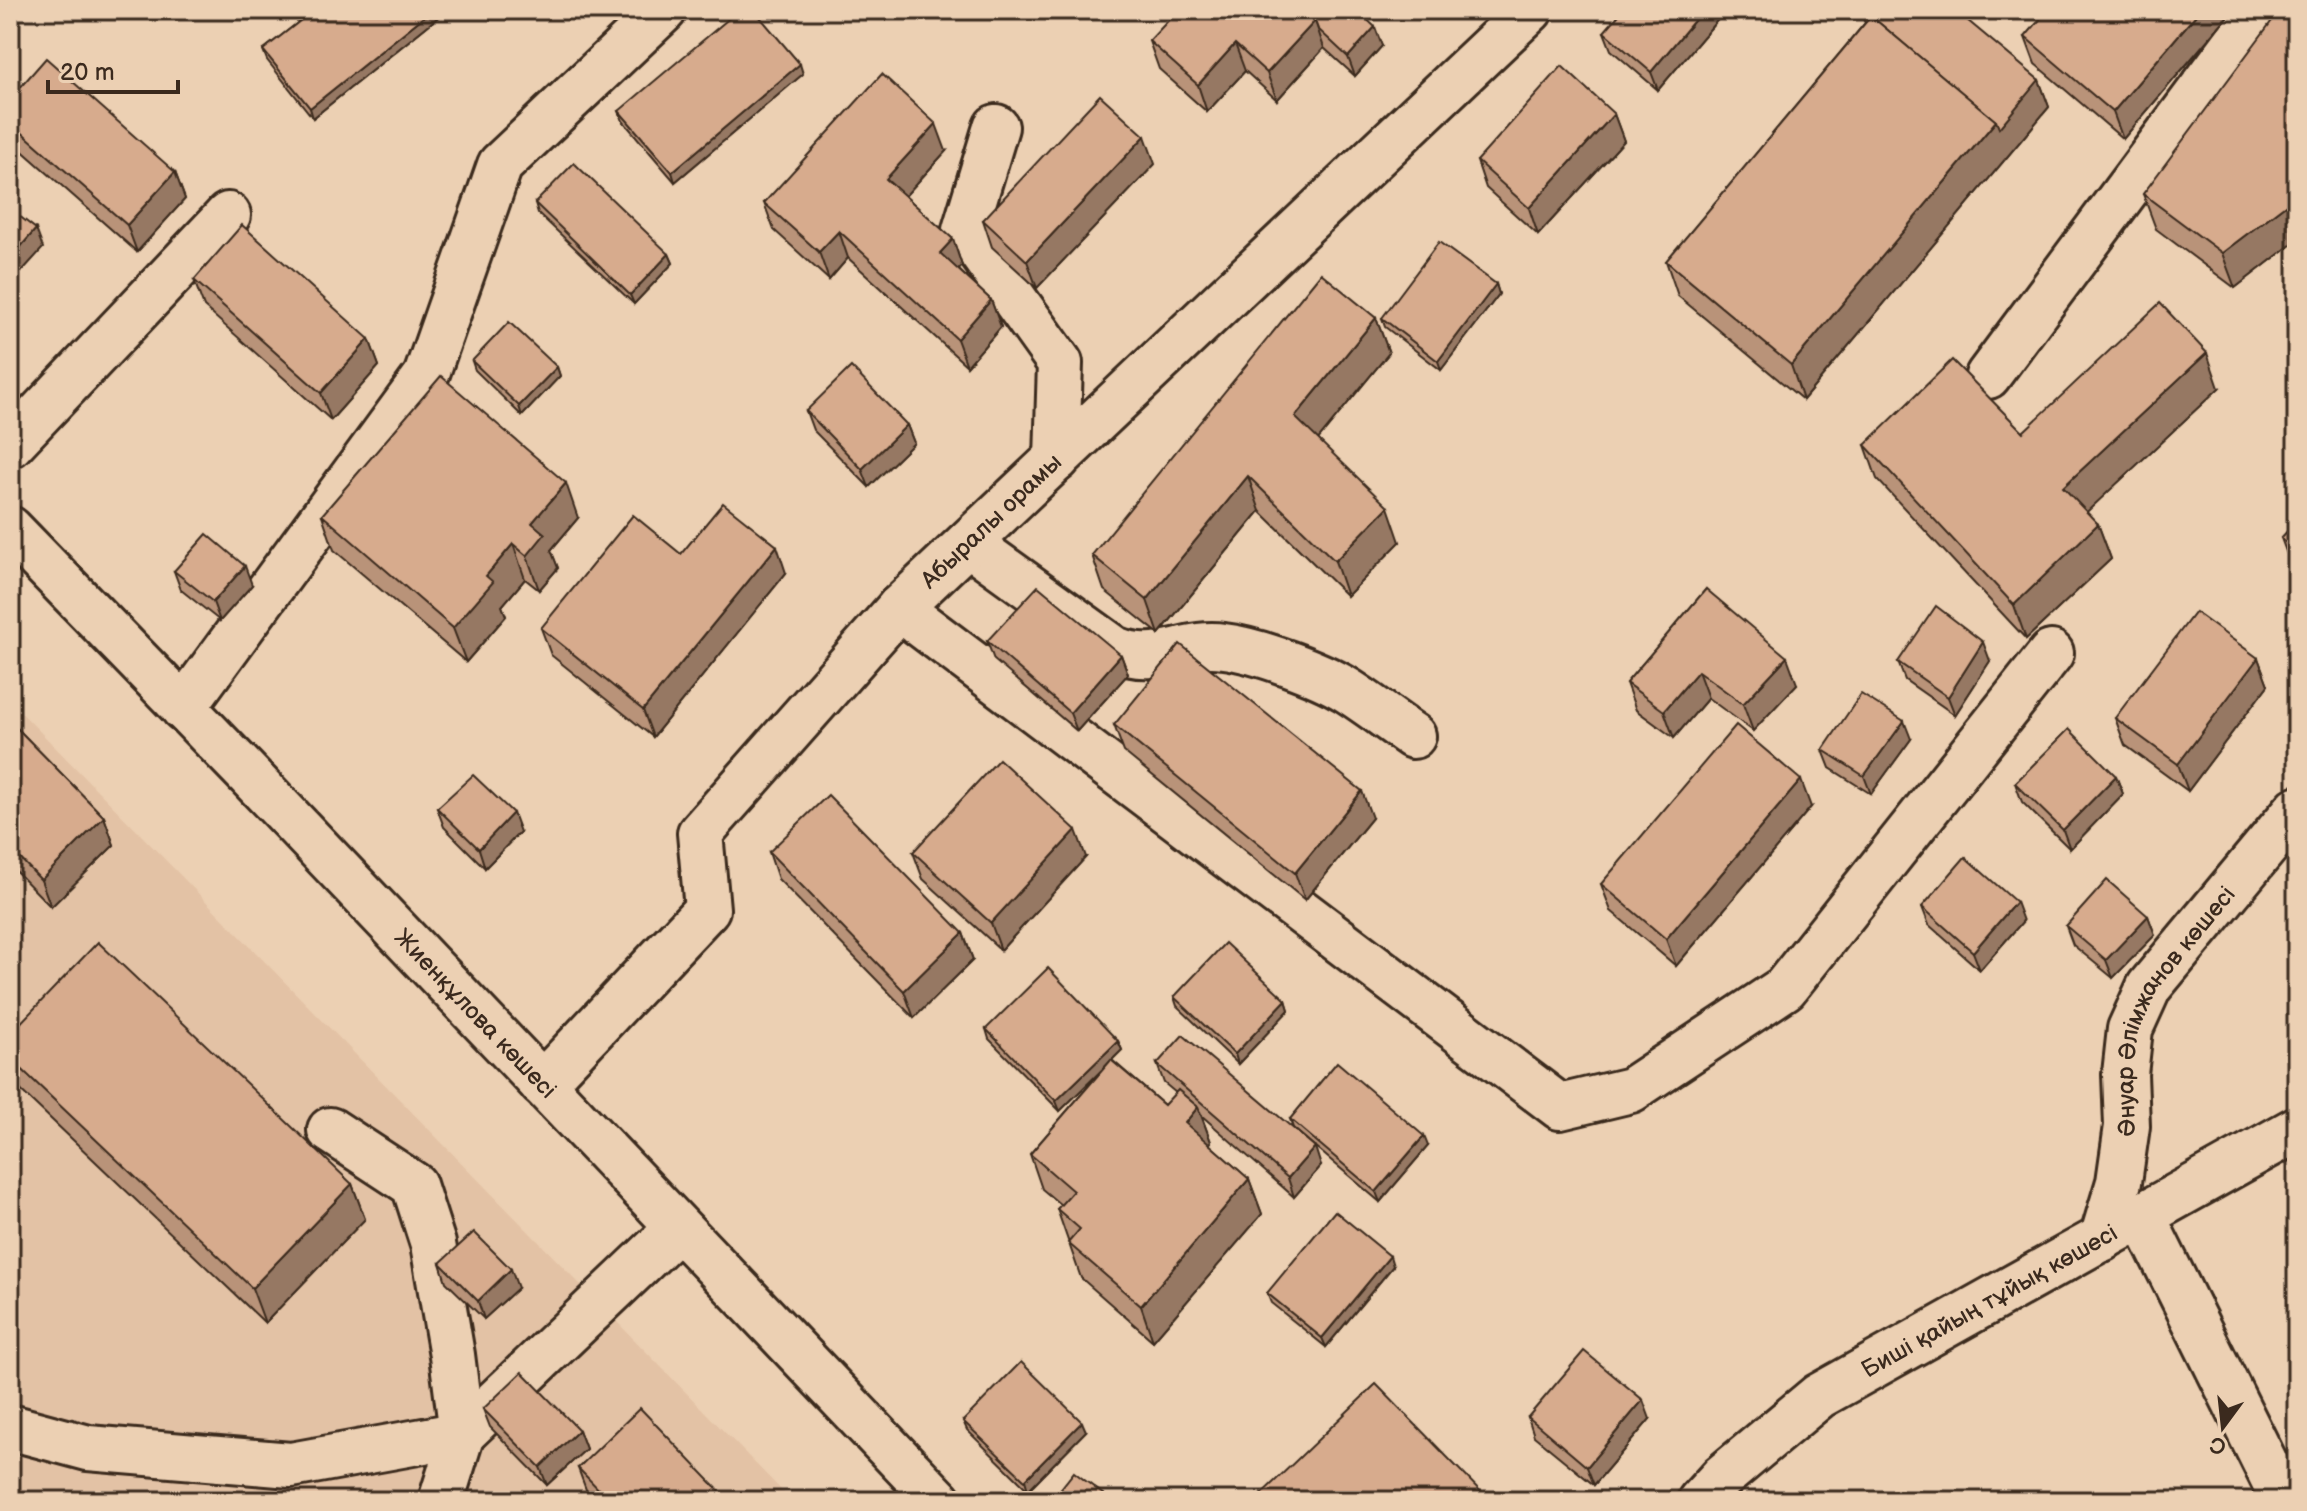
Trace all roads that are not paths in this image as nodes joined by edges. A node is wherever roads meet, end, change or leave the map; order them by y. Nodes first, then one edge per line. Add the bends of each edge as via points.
1 (664, 10) edge
2 (1530, 10) edge
3 (2260, 10) edge
4 (996, 127) dead end
5 (228, 215) dead end
6 (1988, 376) dead end
7 (10, 445) edge
8 (1057, 459) junction
9 (10, 529) edge
10 (968, 543) junction
11 (899, 608) junction
12 (2051, 653) dead end
13 (183, 708) junction
14 (1413, 736) dead end
15 (2297, 809) edge
16 (542, 1084) junction
17 (2297, 1129) edge
18 (330, 1130) dead end
19 (2143, 1217) junction
20 (678, 1228) junction
21 (2102, 1239) junction
22 (10, 1427) edge
23 (462, 1434) junction
24 (441, 1501) edge
25 (939, 1501) edge
26 (1700, 1501) edge
27 (2284, 1501) edge

1 - 13 street via 500,165 426,376
2 - 8 street, Абыралы орамы
3 - 6 street
4 - 8 street via 965,230 1060,363
5 - 7 street
8 - 10 street, Абыралы орамы
9 - 13 street, Жиенқұлова көшесі
10 - 11 street, Абыралы орамы
10 - 14 street via 1131,656 1222,645 1269,656 1345,688
11 - 12 street via 1560,1107 1631,1090 1785,988
11 - 16 street, Абыралы орамы via 700,833 707,909
13 - 16 street, Жиенқұлова көшесі
15 - 21 street, Әнуар Әлімжанов көшесі via 2149,987 2130,1029 2127,1126 2119,1182
16 - 20 street, Жиенқұлова көшесі
17 - 19 street, Биші қайың тұйық көшесі
18 - 23 street via 414,1185 433,1244
19 - 21 street, Биші қайың тұйық көшесі
19 - 27 street
20 - 23 street
20 - 25 street, Жиенқұлова көшесі
21 - 26 street, Биші қайың тұйық көшесі via 1819,1396
22 - 23 street via 88,1448 291,1465
23 - 24 street

